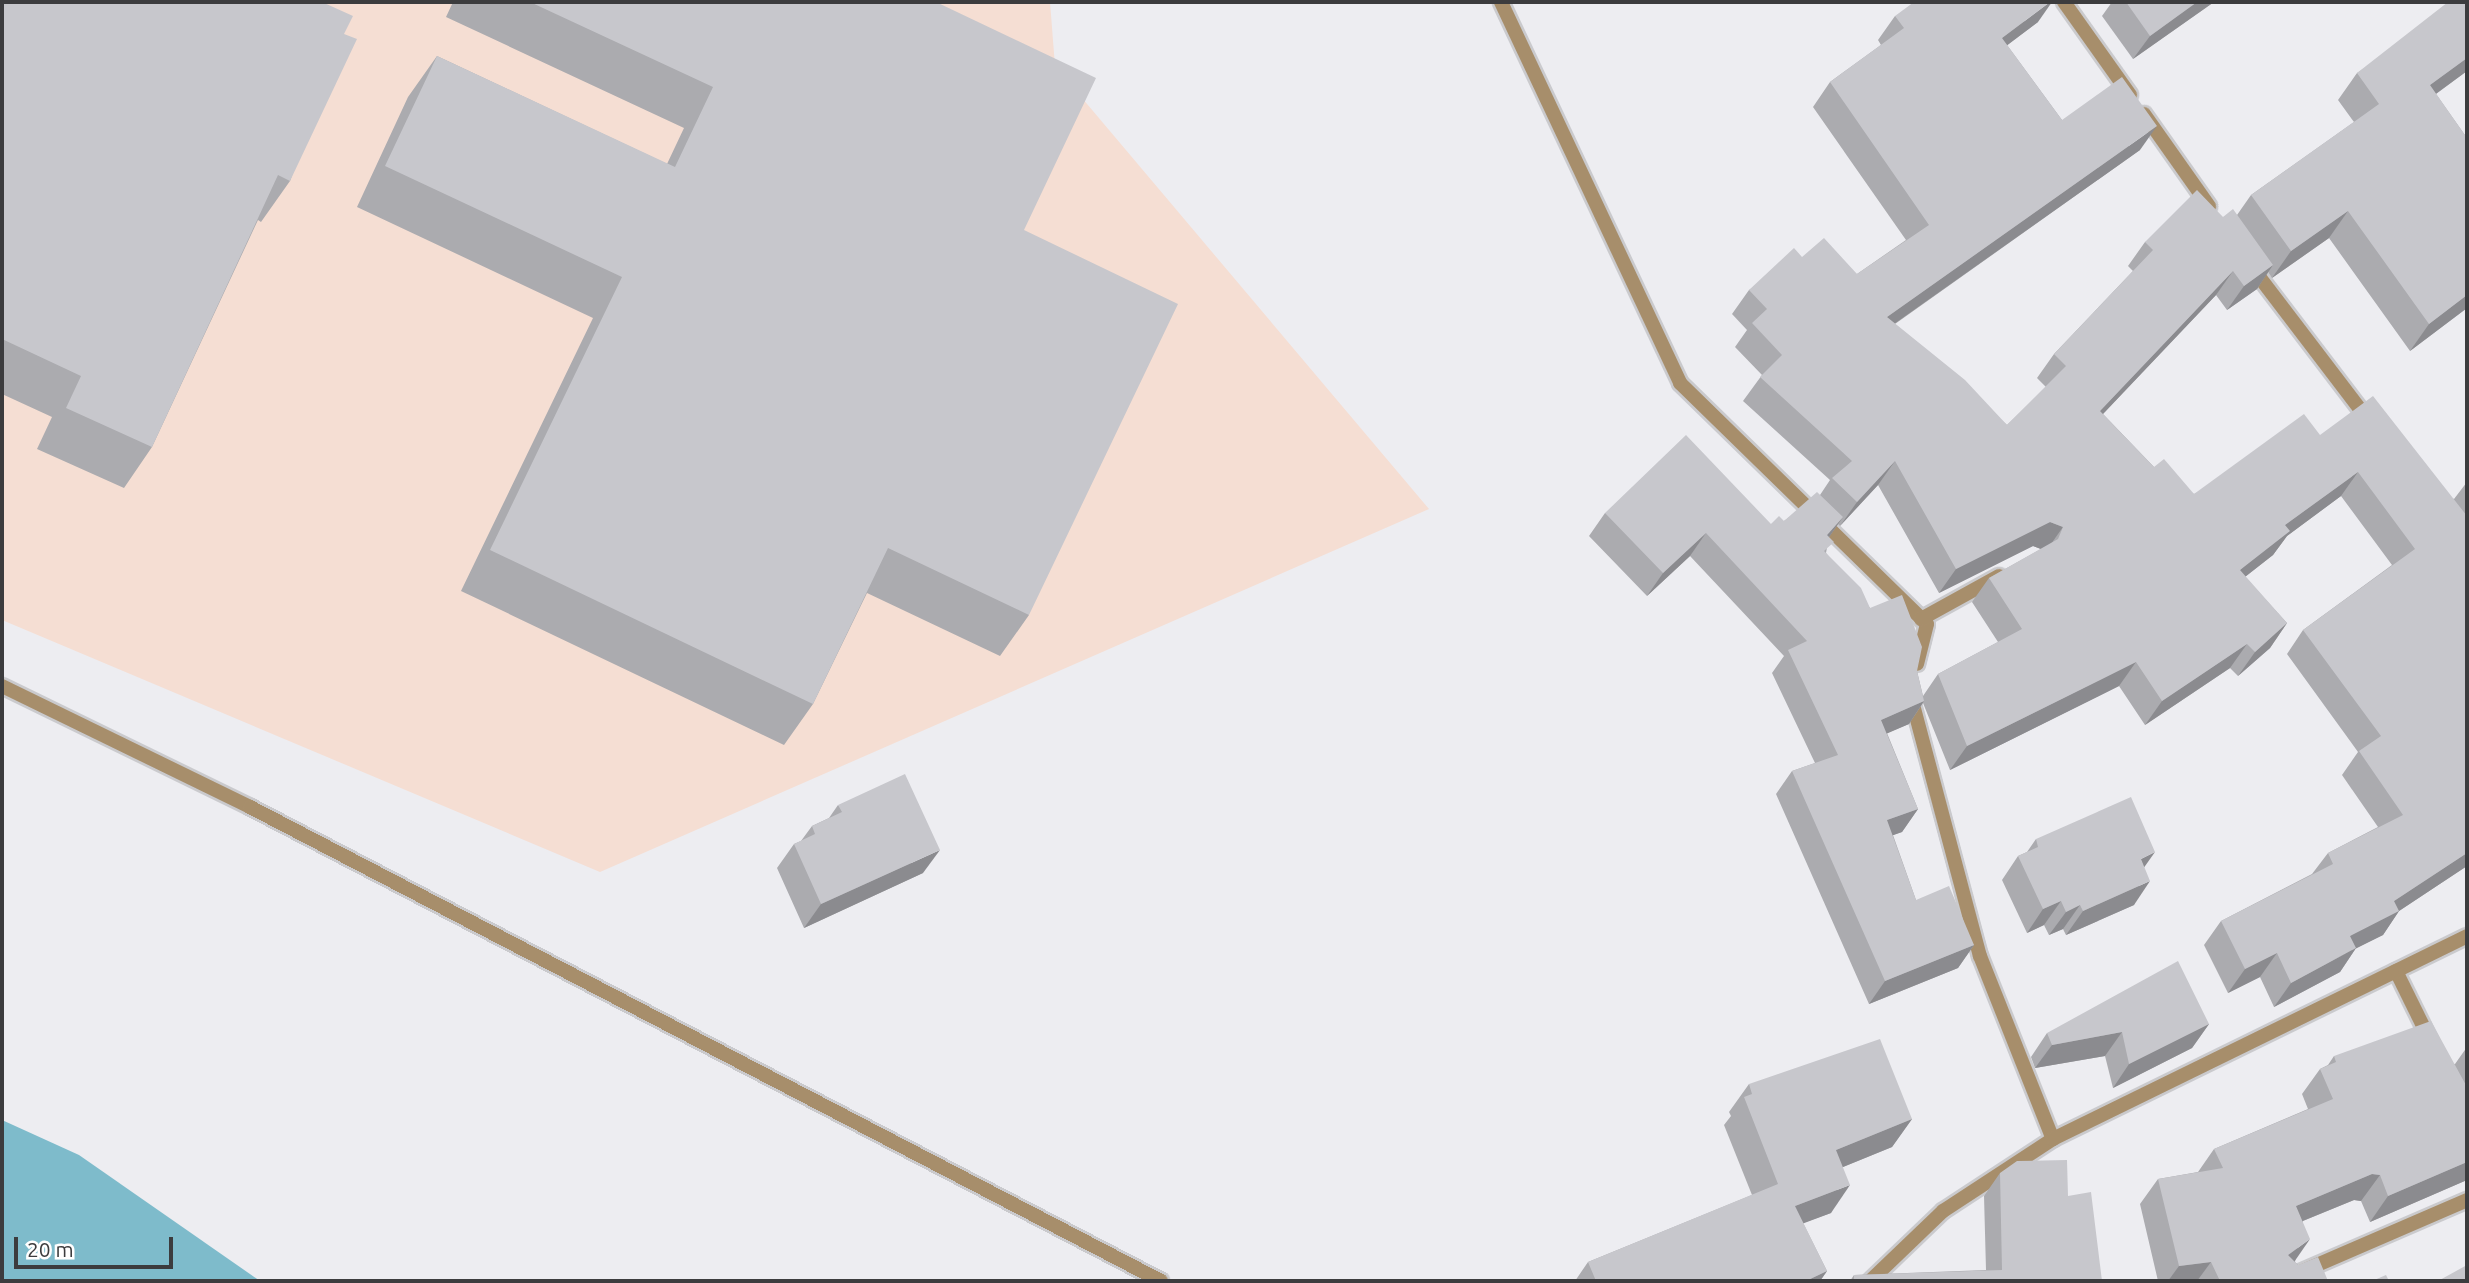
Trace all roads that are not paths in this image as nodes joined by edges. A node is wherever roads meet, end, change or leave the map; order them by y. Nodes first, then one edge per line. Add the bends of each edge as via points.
1 (1501, 2) edge
2 (2064, 2) edge
3 (2221, 224) edge
4 (2237, 246) edge
5 (2385, 440) edge
6 (2014, 568) edge
7 (1921, 619) junction
8 (2, 685) edge
9 (2467, 936) edge
10 (2396, 971) junction
11 (2437, 1054) edge
12 (2053, 1139) junction
13 (2467, 1200) edge
14 (1161, 1281) edge
15 (1870, 1281) edge
16 (2280, 1281) edge

1 - 7 street via 1680,383
2 - 3 street
4 - 5 street
6 - 7 street
7 - 12 street via 1927,624 1910,692 1980,956
8 - 14 street via 250,807
9 - 10 street
10 - 11 street
10 - 12 street
12 - 15 street via 1943,1211
13 - 16 street

